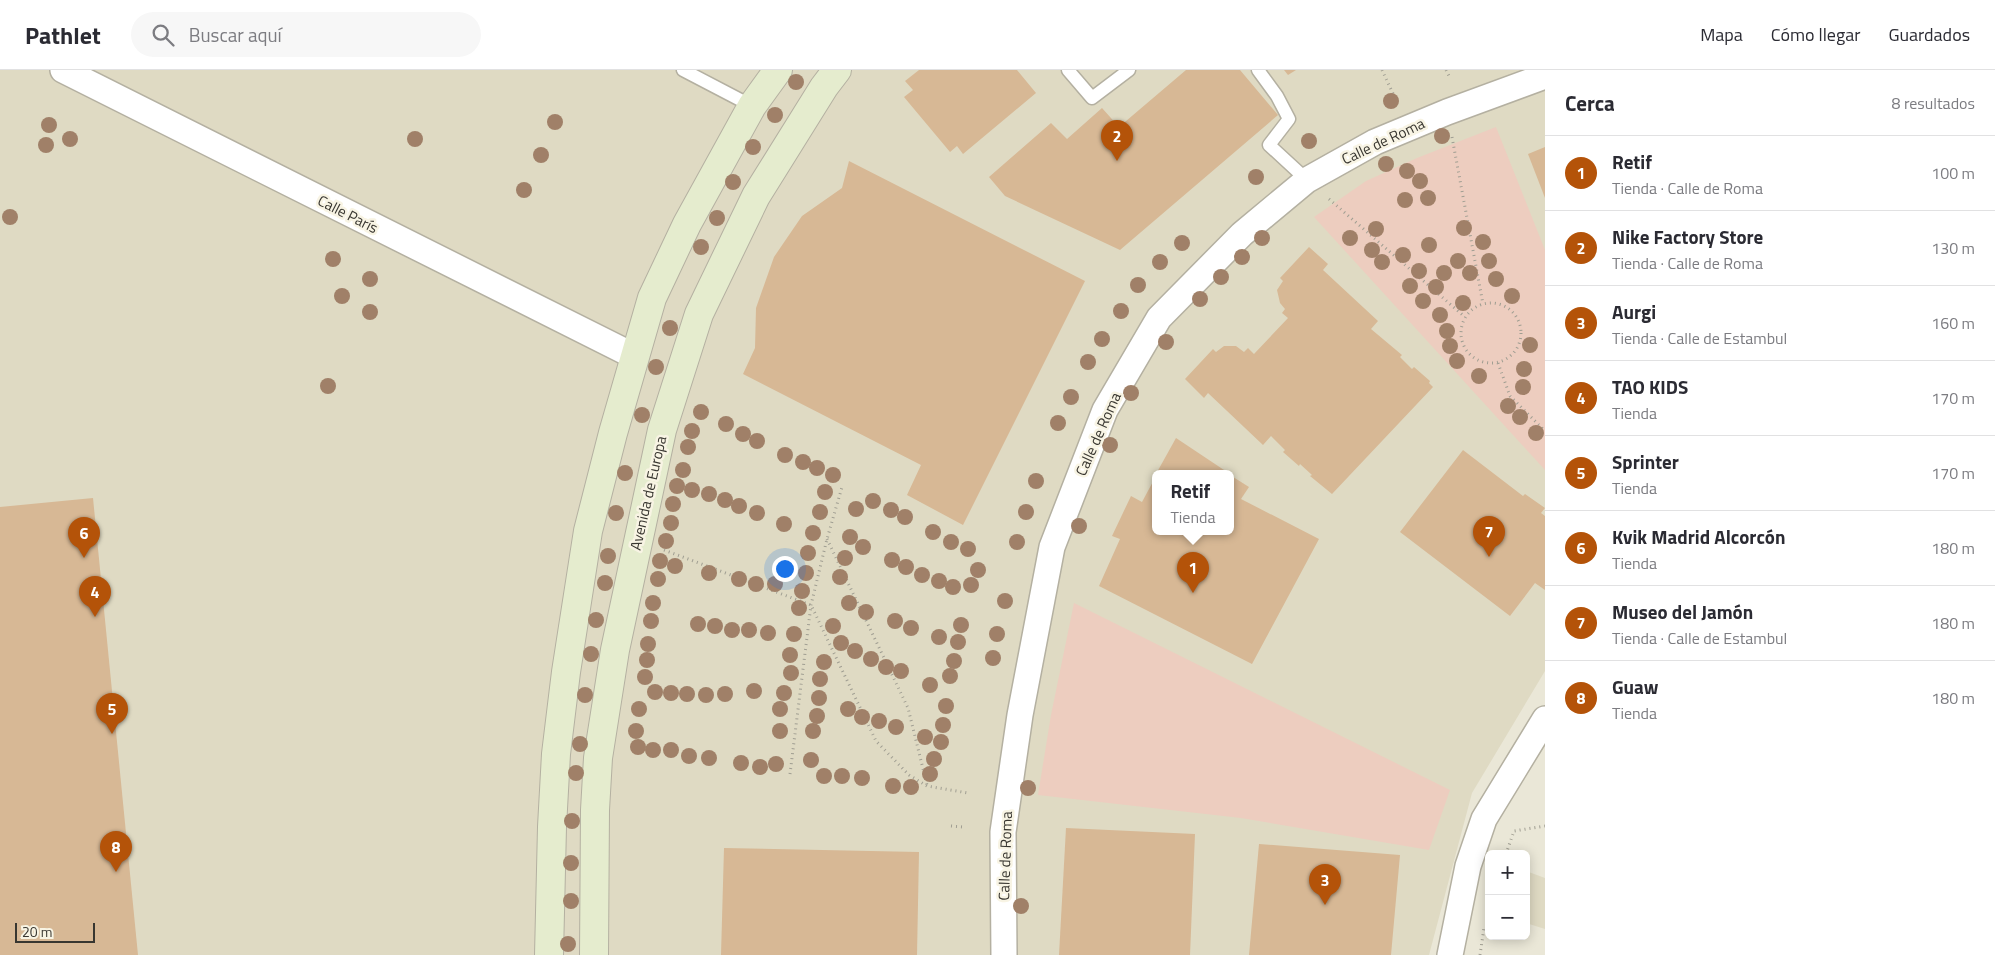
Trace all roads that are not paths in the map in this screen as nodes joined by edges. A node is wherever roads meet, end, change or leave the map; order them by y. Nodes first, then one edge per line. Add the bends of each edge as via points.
1 (63, 70) edge
2 (683, 70) edge
3 (778, 70) edge
4 (837, 70) edge
5 (1068, 70) edge
6 (1129, 70) edge
7 (1258, 70) edge
8 (1545, 76) edge
9 (752, 106) junction
10 (1307, 180) junction
11 (634, 356) junction
12 (1545, 719) edge
13 (549, 955) edge
14 (594, 955) edge
15 (1004, 955) edge
16 (1450, 955) edge

1 - 11 street, Calle París
2 - 9 lane
3 - 9 street
4 - 14 street, Avenida de Europa via 752,205 699,314 662,430 615,650 598,758
5 - 6 lane via 1092,98
7 - 10 lane via 1289,119 1269,145
8 - 10 street, Calle de Roma via 1376,142
9 - 11 street via 666,268 652,298
10 - 15 street, Calle de Roma via 1242,234 1159,318 1105,410 1052,547 1020,715 1003,832
11 - 13 street via 588,531 568,663 556,754
12 - 16 street via 1484,820 1468,866

